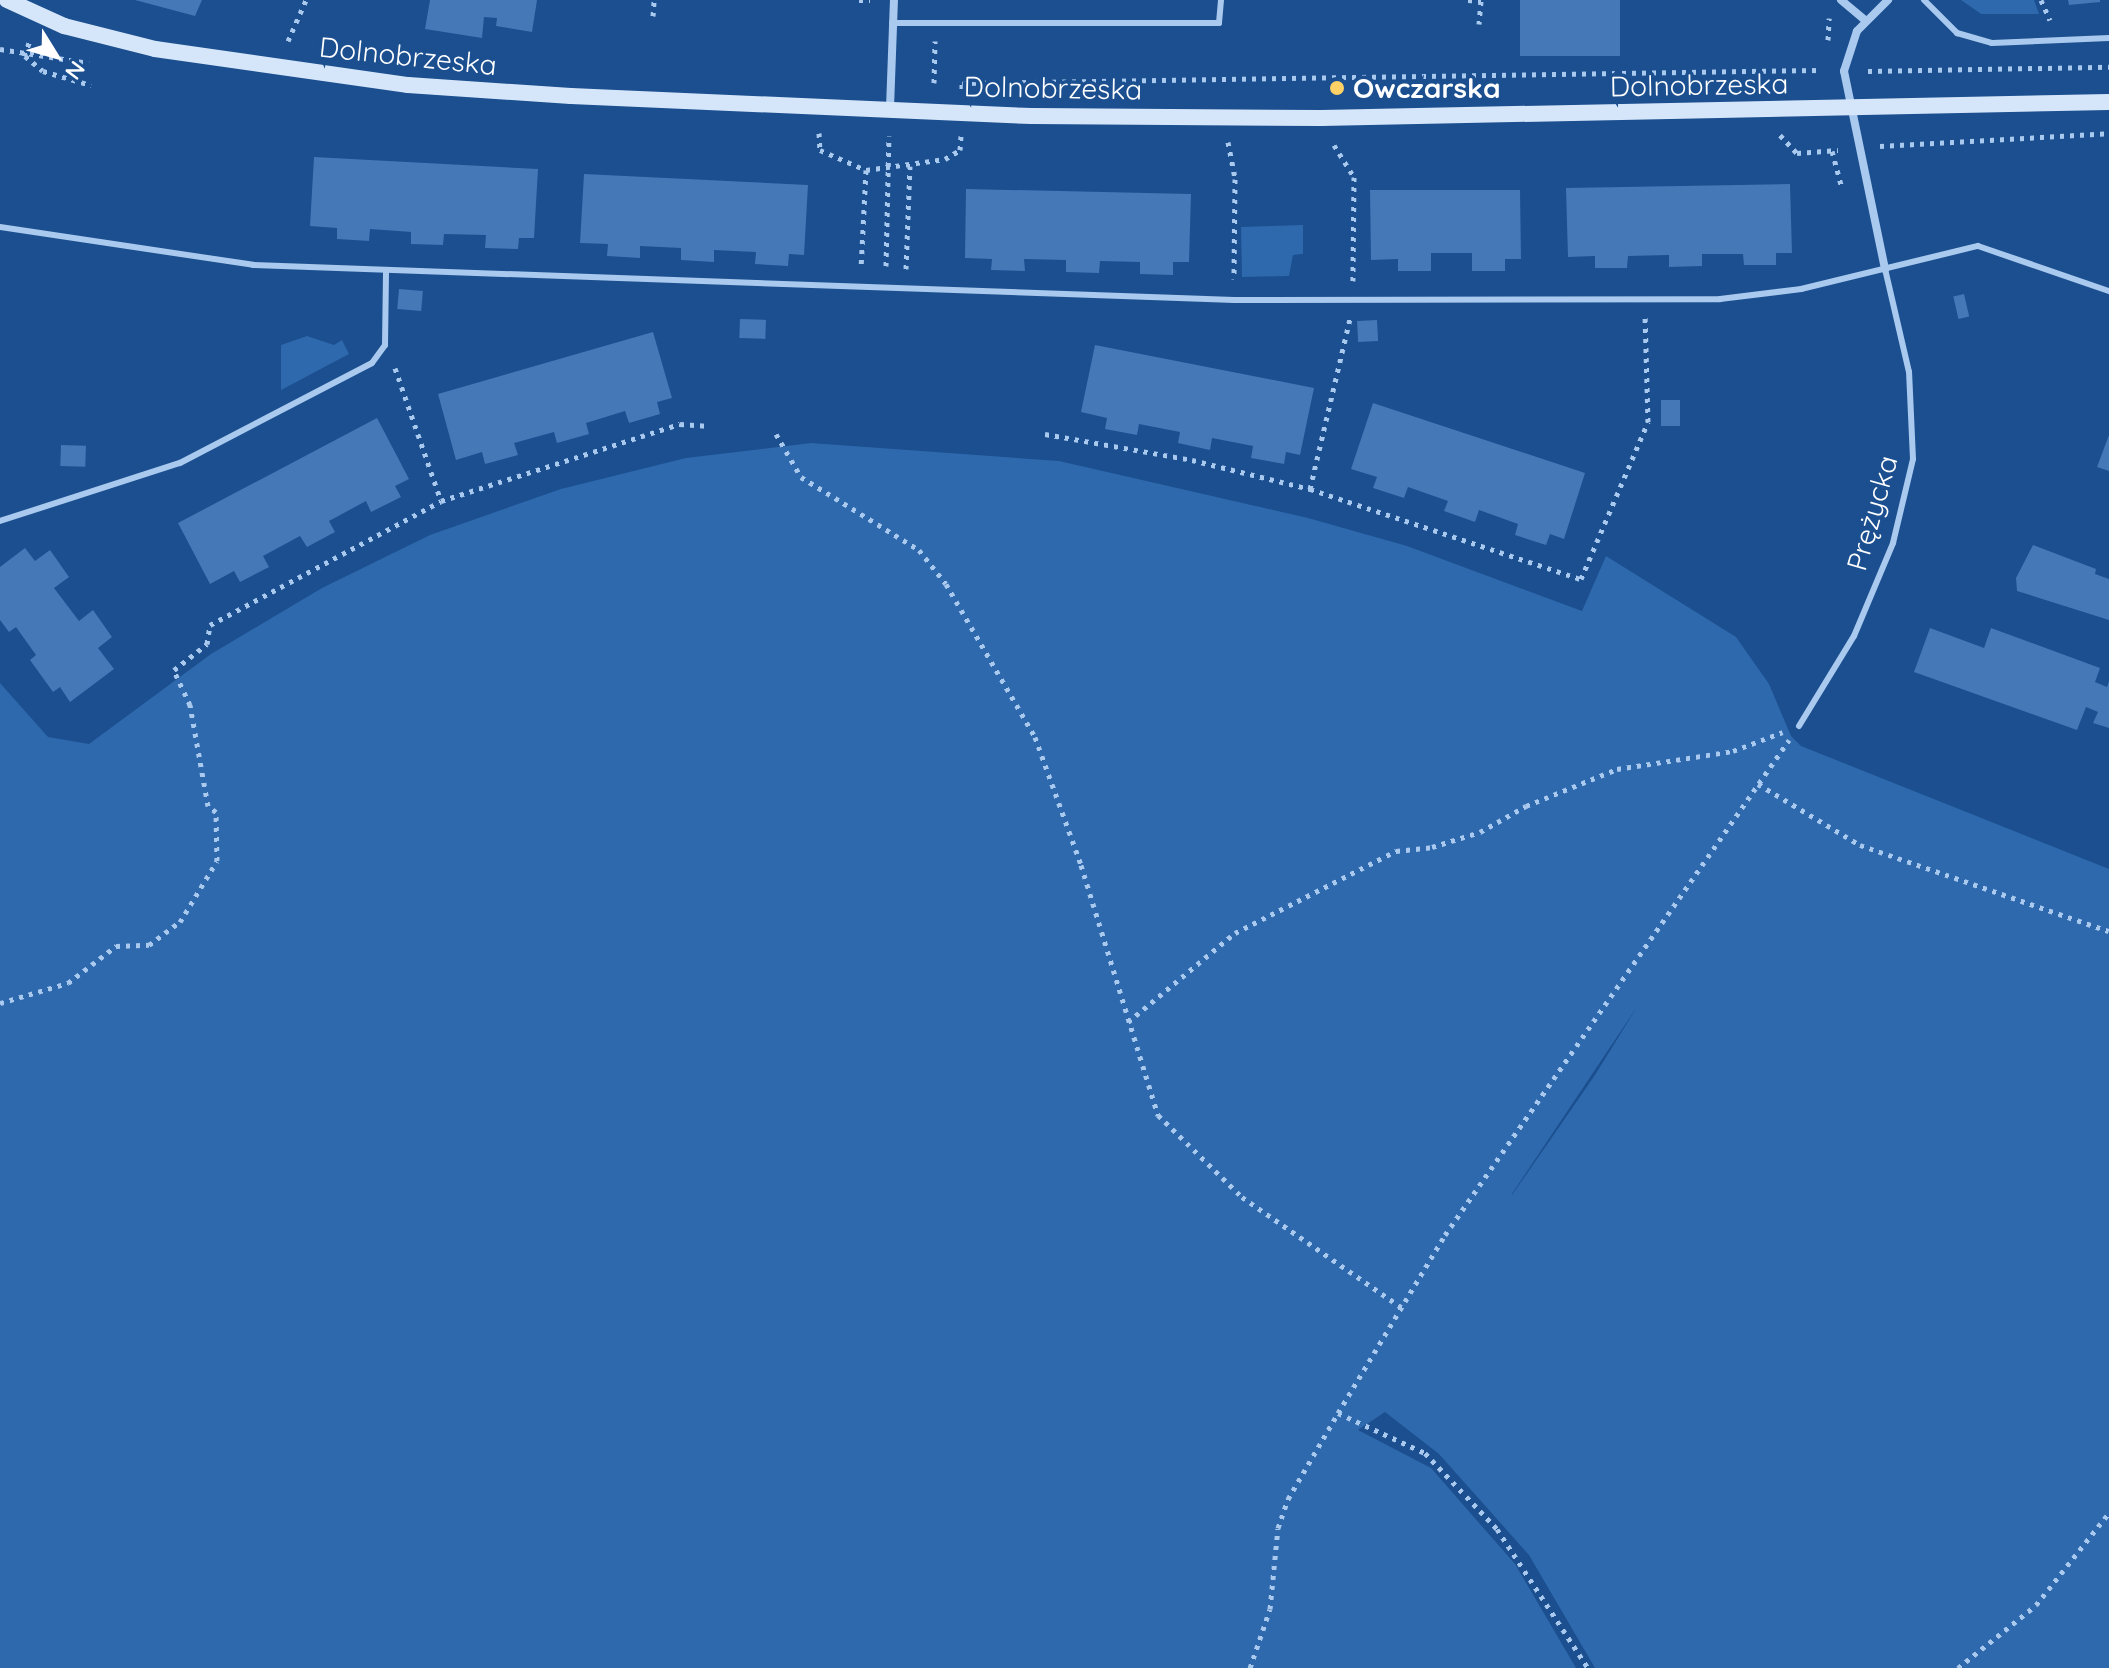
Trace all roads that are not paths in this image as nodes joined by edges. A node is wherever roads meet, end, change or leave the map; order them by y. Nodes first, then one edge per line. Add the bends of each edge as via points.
1 (7, 0) edge
2 (894, 0) edge
3 (1221, 0) edge
4 (1841, 0) edge
5 (1888, 0) edge
6 (1924, 0) edge
7 (1865, 20) junction
8 (892, 23) junction
9 (2109, 38) edge
10 (2109, 102) edge
11 (890, 108) junction
12 (1848, 108) junction
13 (0, 227) edge
14 (1885, 269) junction
15 (386, 270) junction
16 (2109, 291) edge
17 (0, 521) edge
18 (1799, 726) road end

1 - 11 street, Dolnobrzeska via 108,40 408,85
2 - 8 street
3 - 8 lane via 1219,23
4 - 7 street
5 - 7 street
6 - 9 lane via 1957,33 1992,43
7 - 12 street via 1844,71
8 - 11 street
10 - 12 street, Dolnobrzeska
11 - 12 street, Dolnobrzeska via 1316,118
12 - 14 street, Prężycka
13 - 15 lane via 253,265
14 - 15 lane via 1801,289 1720,299 1352,300
14 - 16 lane via 1978,246
14 - 18 lane, Prężycka via 1909,372 1913,459 1893,543 1854,636
15 - 17 lane via 385,345 372,363 180,463

